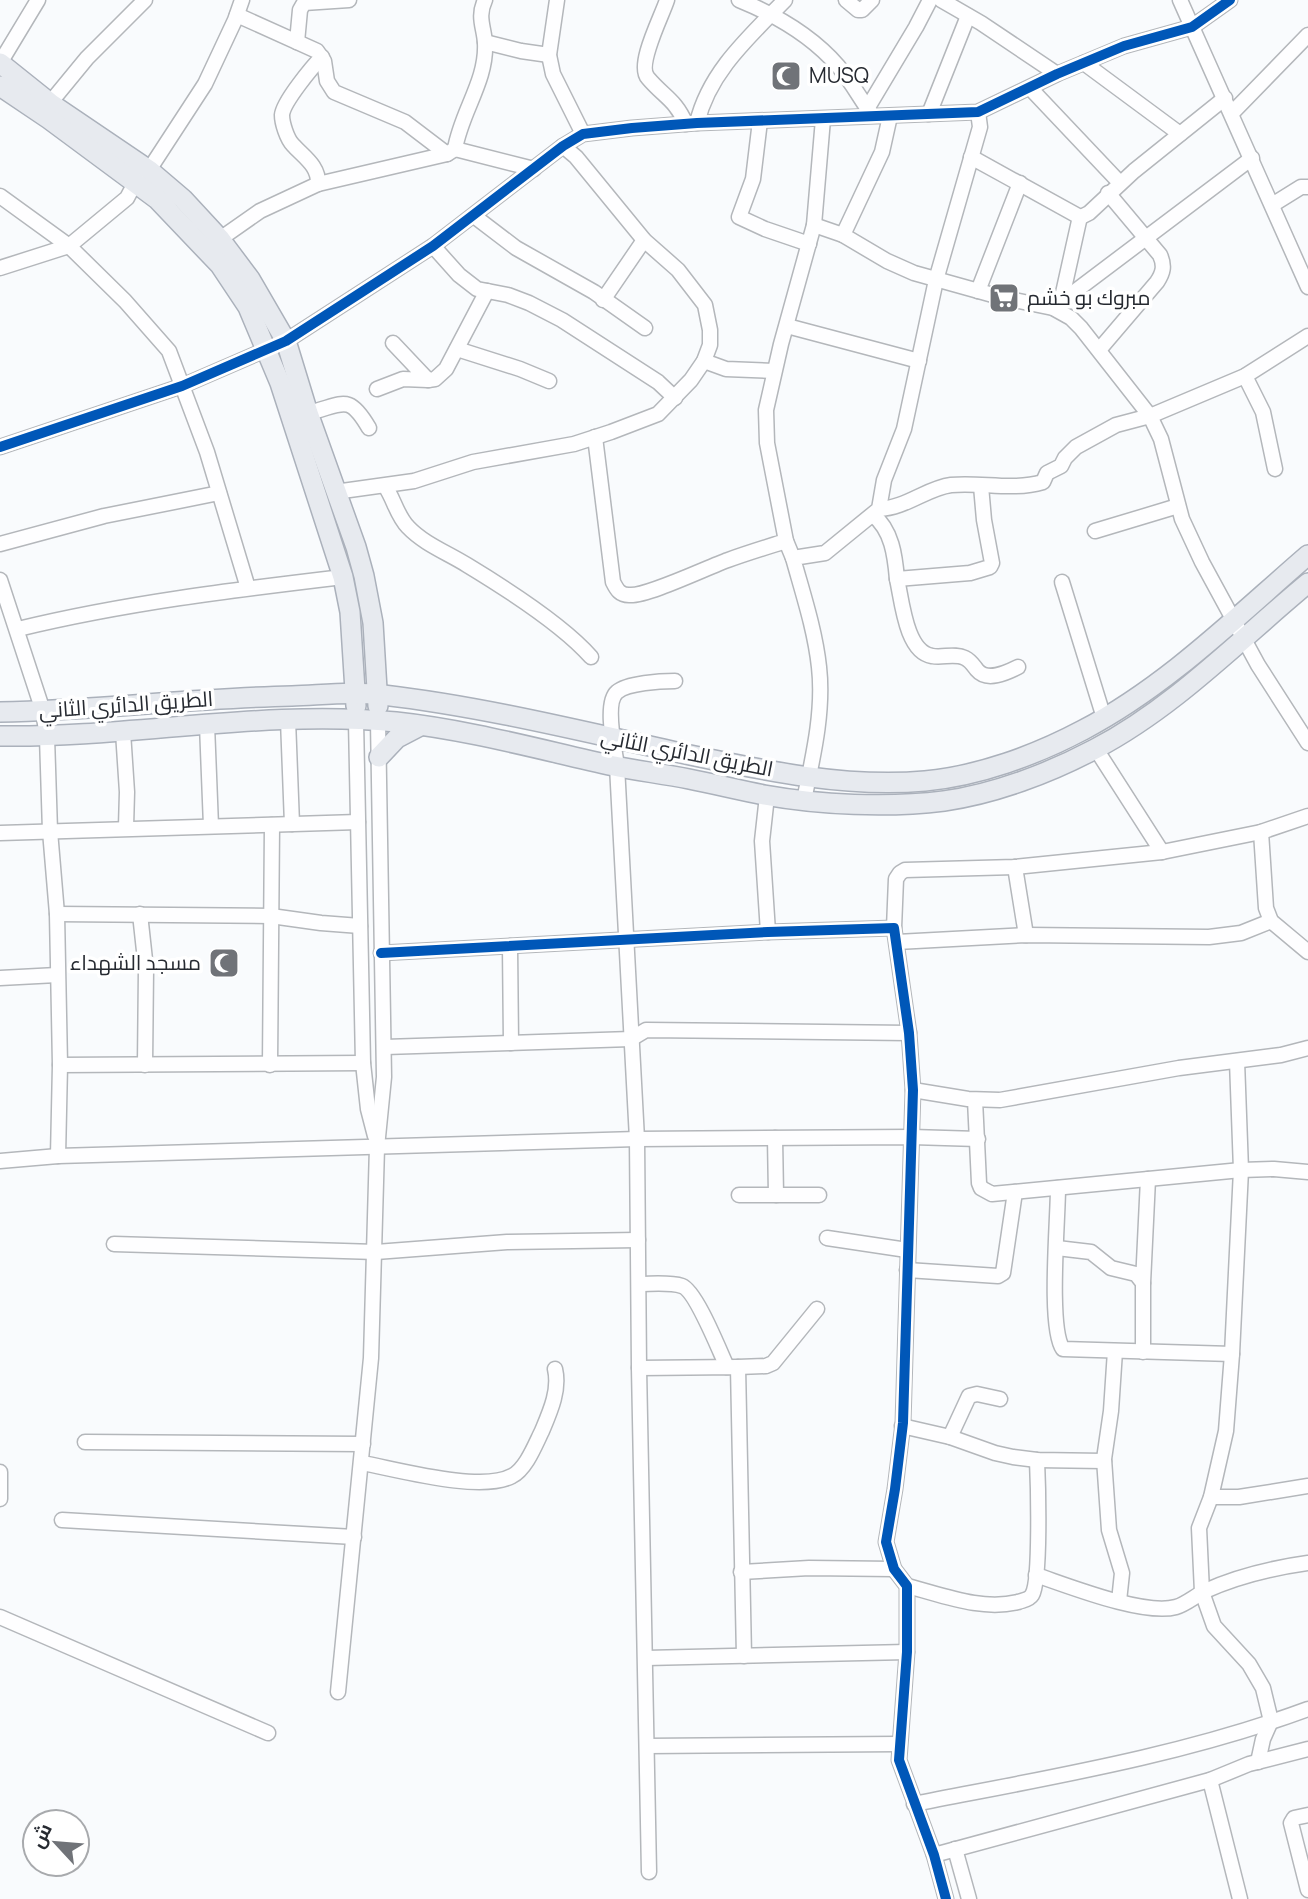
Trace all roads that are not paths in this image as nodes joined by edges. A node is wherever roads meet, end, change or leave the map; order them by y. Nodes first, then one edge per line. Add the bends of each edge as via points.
1 (38, 0) edge
2 (145, 0) edge
3 (242, 0) edge
4 (349, 0) edge
5 (485, 0) edge
6 (557, 0) edge
7 (667, 0) edge
8 (739, 0) edge
9 (785, 0) edge
10 (846, 0) edge
11 (872, 0) edge
12 (930, 0) edge
13 (942, 0) edge
14 (1180, 0) edge
15 (1230, 0) edge
16 (237, 15) junction
17 (770, 15) junction
18 (968, 16) junction
19 (1192, 27) junction
20 (1308, 35) edge
21 (297, 42) junction
22 (485, 42) junction
23 (549, 55) junction
24 (322, 57) junction
25 (0, 63) edge
26 (1084, 63) junction
27 (1057, 74) junction
28 (0, 86) edge
29 (1030, 88) junction
30 (1225, 98) junction
31 (50, 103) junction
32 (870, 112) junction
33 (978, 112) junction
34 (1232, 113) junction
35 (929, 114) junction
36 (890, 116) junction
37 (823, 119) junction
38 (760, 121) junction
39 (692, 124) junction
40 (583, 134) junction
41 (1180, 134) junction
42 (563, 145) junction
43 (451, 152) junction
44 (971, 156) junction
45 (1252, 158) junction
46 (534, 169) junction
47 (142, 176) junction
48 (1020, 183) junction
49 (1121, 183) junction
50 (318, 184) junction
51 (1308, 187) edge
52 (1108, 193) junction
53 (0, 196) edge
54 (1272, 205) junction
55 (474, 216) junction
56 (1079, 218) junction
57 (814, 225) junction
58 (843, 234) junction
59 (1146, 237) junction
60 (220, 239) junction
61 (644, 240) junction
62 (809, 244) junction
63 (69, 246) junction
64 (433, 246) junction
65 (0, 268) edge
66 (936, 280) junction
67 (1307, 281) edge
68 (487, 291) junction
69 (978, 291) junction
70 (603, 300) junction
71 (1057, 305) junction
72 (787, 326) junction
73 (645, 328) dead end
74 (1308, 336) edge
75 (286, 341) junction
76 (393, 343) dead end
77 (267, 348) junction
78 (457, 349) junction
79 (1099, 350) junction
80 (705, 361) junction
81 (919, 361) junction
82 (774, 372) junction
83 (1245, 376) junction
84 (428, 380) junction
85 (549, 381) dead end
86 (182, 386) junction
87 (377, 389) dead end
88 (675, 398) junction
89 (308, 413) junction
90 (1150, 416) junction
91 (369, 428) dead end
92 (595, 438) junction
93 (0, 447) edge
94 (1275, 469) dead end
95 (384, 486) junction
96 (981, 486) junction
97 (335, 492) junction
98 (219, 493) junction
99 (1178, 506) junction
100 (876, 512) junction
101 (1095, 531) dead end
102 (786, 541) junction
103 (0, 544) edge
104 (1308, 556) edge
105 (793, 558) junction
106 (343, 577) junction
107 (898, 579) junction
108 (0, 580) edge
109 (1062, 582) dead end
110 (1308, 583) edge
111 (248, 588) junction
112 (1234, 618) junction
113 (18, 629) junction
114 (1244, 636) junction
115 (591, 657) dead end
116 (1017, 667) dead end
117 (675, 681) dead end
118 (355, 694) junction
119 (378, 694) junction
120 (43, 711) junction
121 (0, 712) edge
122 (1104, 718) junction
123 (288, 720) junction
124 (356, 721) junction
125 (378, 721) junction
126 (207, 725) junction
127 (420, 726) junction
128 (123, 732) junction
129 (0, 736) edge
130 (47, 737) junction
131 (613, 738) junction
132 (1308, 743) edge
133 (1096, 749) junction
134 (379, 757) junction
135 (617, 766) junction
136 (809, 777) junction
137 (767, 796) junction
138 (804, 800) junction
139 (1308, 816) edge
140 (358, 822) junction
141 (292, 824) junction
142 (272, 825) junction
143 (211, 826) junction
144 (125, 827) junction
145 (50, 831) junction
146 (1261, 832) junction
147 (0, 833) edge
148 (1162, 852) junction
149 (1015, 867) junction
150 (57, 914) junction
151 (140, 914) junction
152 (271, 916) junction
153 (1271, 921) junction
154 (360, 926) junction
155 (768, 932) junction
156 (895, 935) junction
157 (1026, 935) junction
158 (627, 940) junction
159 (510, 946) junction
160 (1308, 952) edge
161 (381, 954) junction
162 (57, 975) junction
163 (0, 978) edge
164 (909, 1033) junction
165 (631, 1040) junction
166 (511, 1043) junction
167 (385, 1047) junction
168 (1308, 1048) edge
169 (1237, 1061) junction
170 (363, 1063) junction
171 (60, 1065) junction
172 (145, 1065) junction
173 (270, 1065) junction
174 (913, 1090) junction
175 (975, 1100) junction
176 (912, 1136) junction
177 (775, 1138) junction
178 (637, 1139) junction
179 (978, 1139) junction
180 (377, 1147) junction
181 (58, 1156) junction
182 (0, 1161) edge
183 (1241, 1170) junction
184 (1308, 1172) edge
185 (1149, 1179) junction
186 (1058, 1188) junction
187 (1015, 1192) junction
188 (739, 1195) dead end
189 (776, 1195) junction
190 (819, 1195) dead end
191 (827, 1238) dead end
192 (638, 1240) junction
193 (114, 1244) dead end
194 (1057, 1248) junction
195 (907, 1250) junction
196 (376, 1252) junction
197 (907, 1270) junction
198 (639, 1283) junction
199 (1143, 1283) junction
200 (817, 1309) dead end
201 (1115, 1351) junction
202 (1143, 1352) junction
203 (1232, 1354) junction
204 (732, 1367) junction
205 (639, 1368) junction
206 (555, 1369) dead end
207 (1000, 1399) dead end
208 (902, 1426) junction
209 (950, 1437) junction
210 (85, 1442) dead end
211 (363, 1444) junction
212 (1037, 1460) junction
213 (1104, 1461) junction
214 (362, 1463) junction
215 (0, 1475) edge
216 (1308, 1486) edge
217 (1211, 1497) junction
218 (0, 1499) edge
219 (62, 1520) dead end
220 (354, 1537) junction
221 (1308, 1563) edge
222 (894, 1569) junction
223 (741, 1572) junction
224 (1036, 1576) junction
225 (907, 1586) junction
226 (1202, 1592) junction
227 (1118, 1601) junction
228 (0, 1617) edge
229 (906, 1652) junction
230 (744, 1656) junction
231 (646, 1658) junction
232 (338, 1692) dead end
233 (1308, 1709) edge
234 (1271, 1721) junction
235 (268, 1733) dead end
236 (899, 1744) junction
237 (647, 1746) junction
238 (1308, 1749) edge
239 (1258, 1762) junction
240 (1210, 1780) junction
241 (914, 1804) junction
242 (1308, 1815) edge
243 (955, 1849) junction
244 (934, 1855) junction
245 (649, 1871) dead end
246 (1308, 1890) edge
247 (946, 1899) edge
248 (969, 1899) edge
249 (1240, 1899) edge

1 - 25 street
2 - 31 street
3 - 16 street
4 - 21 street via 304,3
5 - 22 street via 480,16
6 - 23 street
7 - 39 street via 643,70
8 - 17 street
9 - 17 street
10 - 11 street via 858,10
12 - 32 street
13 - 18 street
14 - 19 street
15 - 19 street
16 - 21 street
16 - 47 street via 205,84
17 - 32 street via 829,57
17 - 39 street via 710,86
18 - 27 street
18 - 35 street
19 - 26 street
19 - 30 street
20 - 34 street
21 - 24 street
22 - 23 street
22 - 43 street via 484,70
23 - 40 street via 553,75
24 - 43 street via 334,92 405,122
24 - 50 street via 282,112 287,136 308,159
25 - 31 main road
26 - 27 street
26 - 41 street
27 - 29 street
28 - 47 main road
29 - 33 street
29 - 49 street
30 - 34 street
30 - 41 street
31 - 47 main road
32 - 36 street
32 - 37 street
33 - 35 street
33 - 44 street via 980,127
34 - 45 street
35 - 36 street
36 - 58 street via 882,152
37 - 38 street
37 - 57 street
38 - 39 street
38 - 62 street via 753,179 739,217
39 - 40 street
40 - 42 street
41 - 49 street
42 - 46 street
42 - 61 street
43 - 46 street
43 - 50 street
44 - 48 street
44 - 66 street
45 - 54 street
45 - 59 street
46 - 55 street
47 - 60 main road via 183,199
47 - 63 street via 116,209
47 - 77 main road via 157,199 220,265 248,307
48 - 56 street
48 - 69 street
49 - 52 street
50 - 60 street via 260,211
51 - 54 street via 1300,187
52 - 56 street
52 - 59 street
53 - 63 street
54 - 67 street
55 - 64 street
55 - 70 street via 516,248
56 - 71 street
57 - 58 street
57 - 62 street
58 - 66 street via 887,261
59 - 71 street
59 - 79 street via 1160,255 1162,274
60 - 75 main road
61 - 70 street
61 - 80 street via 678,270 705,305 710,330
62 - 72 street
63 - 65 street
63 - 86 street via 169,351
64 - 68 street via 459,275
64 - 75 street
66 - 69 street
66 - 81 street
68 - 78 street
68 - 88 street via 529,303 562,320 658,382
69 - 71 street
70 - 73 street
71 - 79 street
72 - 81 street
72 - 82 street
74 - 83 street
75 - 77 street
75 - 89 main road
76 - 84 street
77 - 86 street
77 - 106 main road
78 - 84 street via 441,376
78 - 85 street
79 - 90 street
80 - 82 street via 726,369
80 - 88 street
81 - 100 street via 904,429
82 - 102 street via 766,410 767,443
83 - 90 street
83 - 94 street via 1263,412
84 - 87 street via 403,379
86 - 93 street
86 - 98 street
88 - 92 street via 647,420
89 - 91 street via 347,403 355,406
89 - 97 main road
90 - 96 street via 1116,425 1076,447 1043,482
90 - 99 street via 1161,439
92 - 95 street
92 - 102 street via 613,582 623,594 649,591
95 - 97 street
95 - 115 street via 410,529 507,590
96 - 100 street via 949,485
96 - 107 street via 990,567
97 - 119 main road via 365,576
98 - 103 street via 104,516
98 - 111 street
99 - 101 street
99 - 112 street via 1202,562
100 - 105 street via 825,553
100 - 107 street via 895,554
102 - 105 street
104 - 112 main road, الطريق الدائري الثاني
105 - 136 street via 819,669 820,707
106 - 111 street
106 - 118 main road
107 - 116 street via 912,638 921,651 960,656 987,676
108 - 113 street
109 - 122 street
110 - 114 main road, الطريق الدائري الثاني
111 - 113 street via 90,612
112 - 114 street
112 - 122 main road, الطريق الدائري الثاني via 1169,676
113 - 120 street
114 - 132 street
114 - 133 main road, الطريق الدائري الثاني via 1175,696
117 - 131 street via 616,692 610,708
118 - 119 main road, الطريق الدائري الثاني
118 - 120 main road, الطريق الدائري الثاني
118 - 124 main road
119 - 125 main road
119 - 131 main road, الطريق الدائري الثاني
120 - 121 main road, الطريق الدائري الثاني
120 - 130 street
122 - 136 main road, الطريق الدائري الثاني via 1027,756 950,778 873,782
123 - 124 main road, الطريق الدائري الثاني
123 - 126 main road, الطريق الدائري الثاني
123 - 141 street
124 - 125 main road, الطريق الدائري الثاني
124 - 140 street
125 - 127 main road, الطريق الدائري الثاني
125 - 134 street
126 - 128 main road, الطريق الدائري الثاني
126 - 143 street
127 - 134 main road via 397,738
127 - 135 main road, الطريق الدائري الثاني via 493,737
128 - 130 main road, الطريق الدائري الثاني
128 - 144 street
129 - 130 main road, الطريق الدائري الثاني
130 - 145 street
131 - 135 street
131 - 136 main road, الطريق الدائري الثاني
133 - 138 main road, الطريق الدائري الثاني via 1021,781 957,799 874,804
133 - 148 street
134 - 161 street
135 - 137 main road, الطريق الدائري الثاني
135 - 158 street
136 - 138 street
137 - 138 main road, الطريق الدائري الثاني
137 - 155 street via 762,841
139 - 146 street
140 - 141 street
140 - 154 street
141 - 142 street
142 - 143 street
142 - 152 street
143 - 144 street
144 - 145 street
145 - 147 street
145 - 150 street
146 - 148 street
146 - 153 street via 1266,908
148 - 149 street
149 - 156 street via 905,870 896,880
149 - 157 street
150 - 151 street
150 - 162 street
151 - 152 street
151 - 172 street via 146,969
152 - 154 street
152 - 173 street
153 - 157 street via 1241,933 1209,937
153 - 160 street
154 - 170 street
155 - 156 street
155 - 158 street
156 - 157 street
156 - 164 street
158 - 159 street
158 - 165 street
159 - 161 street
159 - 166 street
161 - 167 street
162 - 163 street
162 - 171 street
164 - 165 street via 646,1030
164 - 174 street
165 - 166 street
165 - 178 street
166 - 167 street
167 - 180 street
168 - 169 street
169 - 175 street via 1000,1100
169 - 183 street
170 - 173 street
170 - 180 street
171 - 172 street
171 - 181 street
172 - 173 street
174 - 175 street
174 - 176 street
175 - 179 street
176 - 177 street
176 - 179 street
176 - 195 street
177 - 178 street
177 - 189 street
178 - 180 street
178 - 192 street
179 - 187 street via 981,1188 992,1194
180 - 181 street
180 - 196 street
181 - 182 street
183 - 184 street
183 - 185 street
183 - 203 street
185 - 186 street
185 - 199 street
186 - 187 street
186 - 194 street
187 - 197 street via 1003,1273
188 - 189 street
189 - 190 street
191 - 195 street
192 - 196 street via 507,1242
192 - 198 street
193 - 196 street
194 - 199 street via 1091,1252 1111,1268 1136,1274
194 - 201 street via 1055,1319 1060,1346 1067,1351
195 - 197 street
196 - 211 street
197 - 208 street
198 - 204 street via 687,1289
198 - 205 street
199 - 202 street
200 - 204 street via 773,1363
201 - 202 street
201 - 213 street
202 - 203 street
203 - 217 street via 1226,1431
204 - 205 street
204 - 223 street
205 - 231 street
206 - 214 street via 555,1396 544,1426 521,1469 511,1477 488,1481 436,1478
207 - 209 street via 969,1396
208 - 209 street
208 - 222 street via 886,1542
209 - 212 street via 995,1453
210 - 211 street
211 - 214 street
212 - 213 street
212 - 224 street
213 - 227 street via 1109,1530 1122,1573
214 - 220 street
215 - 218 street
216 - 217 street
217 - 226 street via 1199,1528
219 - 220 street
220 - 232 street
221 - 226 street via 1278,1567
222 - 223 street
222 - 225 street
223 - 230 street
224 - 225 street via 1030,1599 1000,1606
224 - 227 street
225 - 229 street
226 - 227 street via 1177,1606 1156,1609
226 - 234 street via 1214,1626 1257,1675
228 - 235 street
229 - 230 street
229 - 236 street
230 - 231 street
231 - 237 street
233 - 234 street
234 - 239 street
234 - 241 street via 1112,1765
236 - 237 street
236 - 241 street via 899,1760
237 - 245 street
238 - 239 street
239 - 240 street
240 - 243 street
240 - 249 street
241 - 244 street
242 - 246 street via 1291,1823
243 - 244 street
243 - 248 street
244 - 247 street

